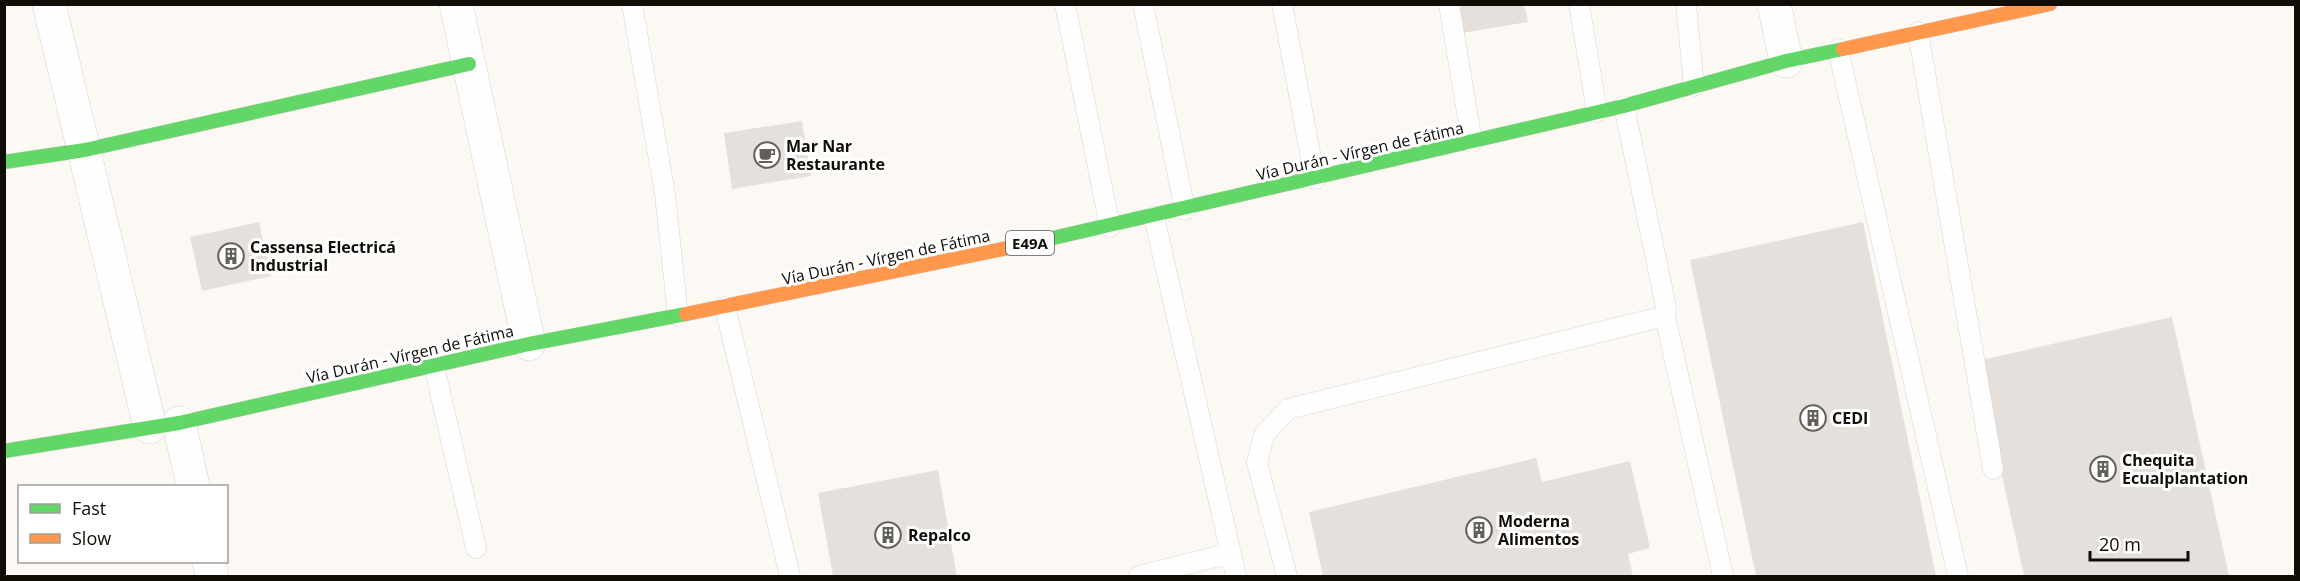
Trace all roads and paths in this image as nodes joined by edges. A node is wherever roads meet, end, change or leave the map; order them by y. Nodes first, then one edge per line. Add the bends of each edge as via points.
1 (49, 4) edge
2 (456, 4) edge
3 (632, 4) edge
4 (1065, 4) edge
5 (1143, 4) edge
6 (1282, 4) edge
7 (1449, 4) edge
8 (1579, 4) edge
9 (1686, 4) edge
10 (1774, 4) edge
11 (2050, 4) edge
12 (1918, 33) junction
13 (1838, 50) junction
14 (1786, 61) junction
15 (469, 64) junction
16 (1694, 86) junction
17 (1624, 106) junction
18 (1598, 112) junction
19 (1472, 142) junction
20 (85, 150) junction
21 (4, 162) edge
22 (1315, 179) junction
23 (1185, 210) junction
24 (1154, 217) junction
25 (1110, 227) junction
26 (725, 307) junction
27 (678, 316) junction
28 (1665, 316) junction
29 (530, 344) junction
30 (434, 366) junction
31 (165, 425) junction
32 (4, 452) edge
33 (1993, 469) dead end
34 (193, 485) edge
35 (476, 548) dead end
36 (1231, 553) junction
37 (790, 576) edge
38 (1138, 576) edge
39 (1236, 576) edge
40 (1287, 576) edge
41 (1723, 576) edge
42 (1958, 576) edge

1 - 20 street
2 - 15 street
3 - 27 lane via 665,194
4 - 25 lane
5 - 23 lane
6 - 22 lane
7 - 19 lane
8 - 18 lane
9 - 16 lane
10 - 14 street
11 - 12 main road, Vía Durán - Vírgen de Fátima / E49A
12 - 13 main road, Vía Durán - Vírgen de Fátima / E49A
12 - 33 lane
13 - 14 main road, Vía Durán - Vírgen de Fátima / E49A
13 - 42 lane
14 - 16 main road, Vía Durán - Vírgen de Fátima / E49A
15 - 20 main road
15 - 29 street
16 - 17 main road, Vía Durán - Vírgen de Fátima / E49A
17 - 18 main road, Vía Durán - Vírgen de Fátima / E49A
17 - 28 lane
18 - 19 main road, Vía Durán - Vírgen de Fátima / E49A
19 - 22 main road, Vía Durán - Vírgen de Fátima / E49A
20 - 21 main road
20 - 31 street
22 - 23 main road, Vía Durán - Vírgen de Fátima / E49A
23 - 24 main road, Vía Durán - Vírgen de Fátima / E49A
24 - 25 main road, Vía Durán - Vírgen de Fátima / E49A
24 - 36 lane
25 - 26 main road, Vía Durán - Vírgen de Fátima / E49A
26 - 27 main road, Vía Durán - Vírgen de Fátima / E49A
26 - 37 lane
27 - 29 main road, Vía Durán - Vírgen de Fátima / E49A
28 - 40 lane via 1288,410 1264,435 1257,463
28 - 41 lane
29 - 30 main road, Vía Durán - Vírgen de Fátima / E49A
30 - 31 main road, Vía Durán - Vírgen de Fátima / E49A
30 - 35 lane
31 - 32 main road, Vía Durán - Vírgen de Fátima / E49A
31 - 34 street
36 - 38 lane
36 - 39 lane

